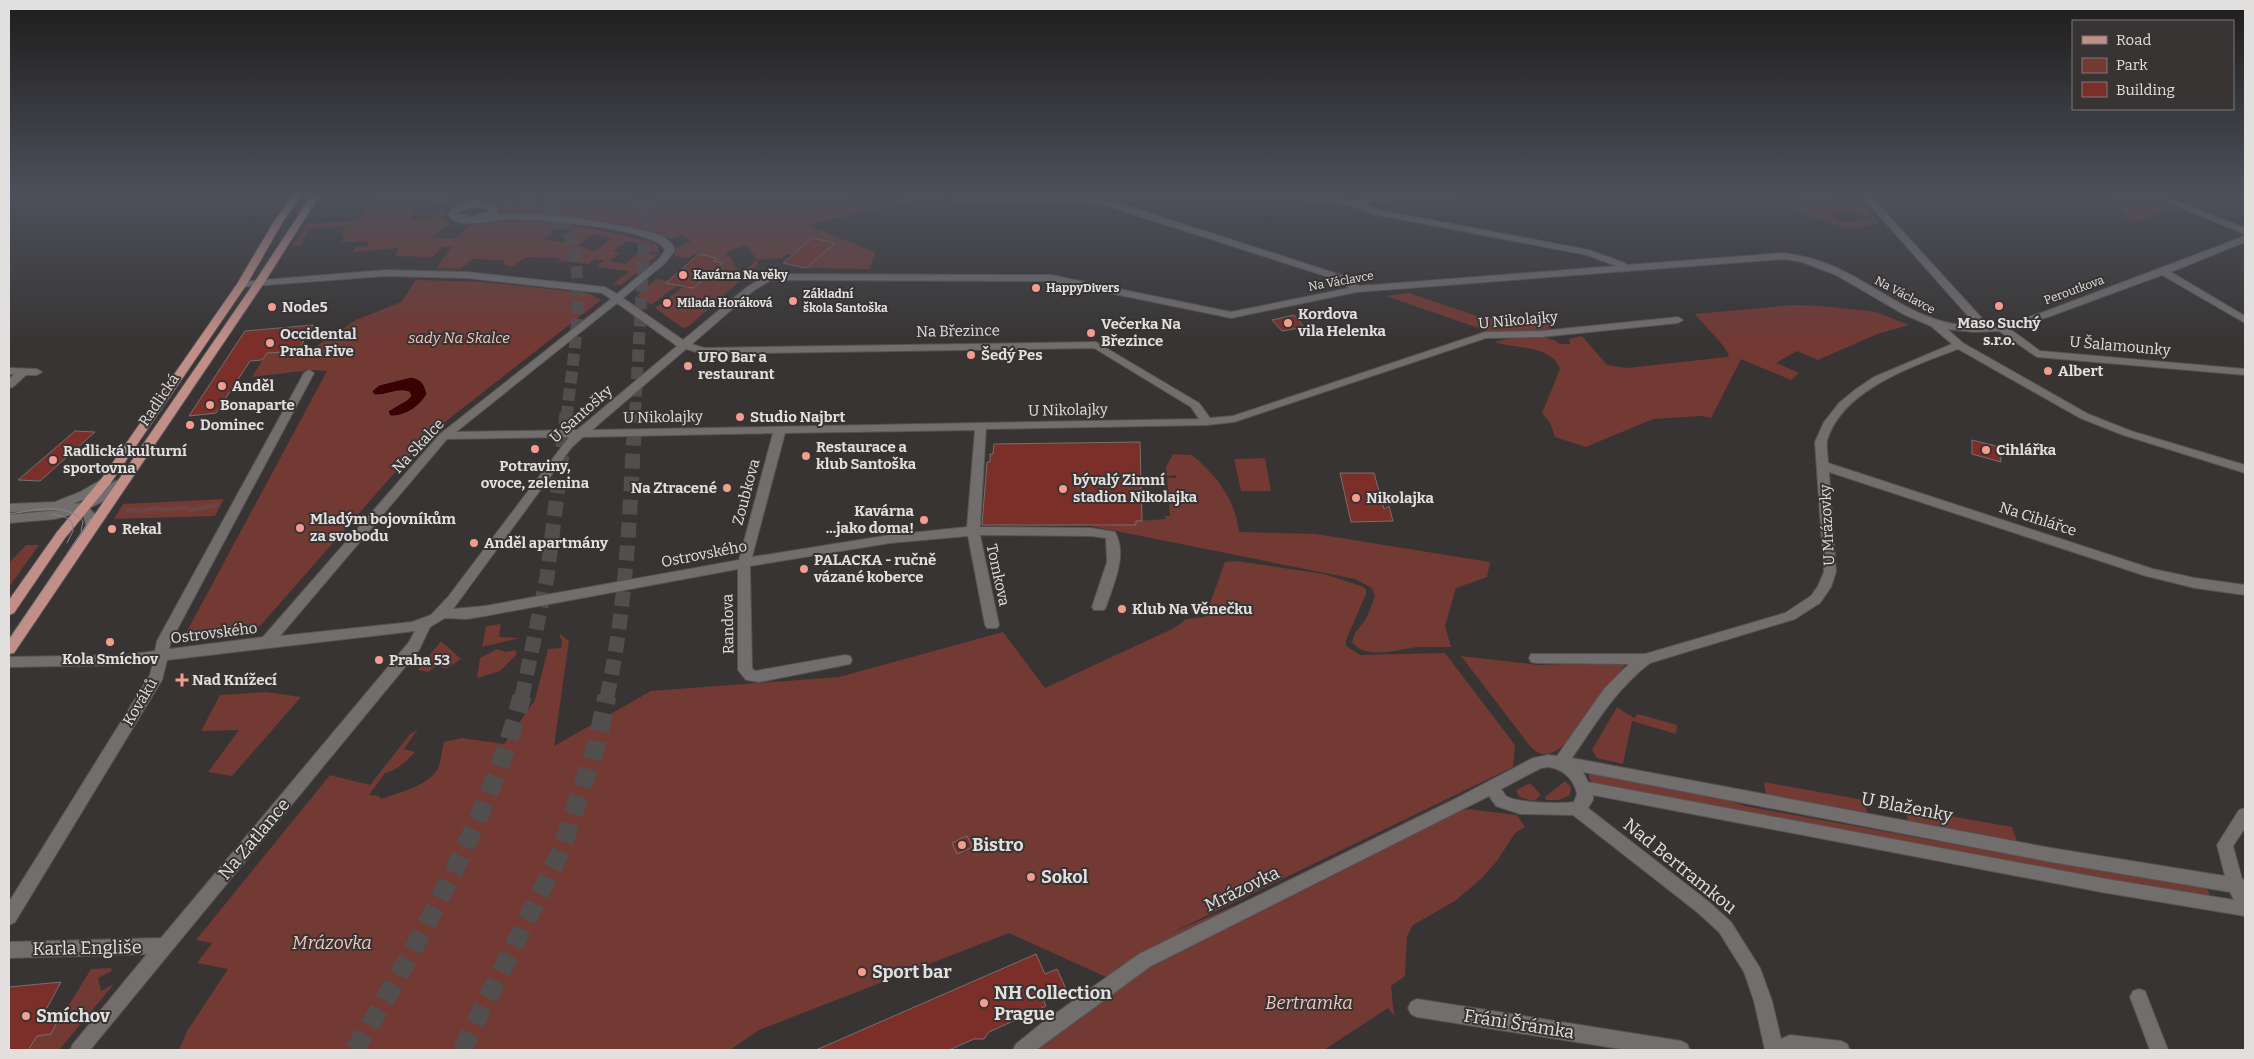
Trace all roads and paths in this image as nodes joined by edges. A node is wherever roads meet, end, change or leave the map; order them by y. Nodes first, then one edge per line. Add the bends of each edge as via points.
1 (267, 242) edge
2 (285, 242) edge
3 (665, 242) edge
4 (1229, 242) edge
5 (1534, 242) edge
6 (1907, 242) edge
7 (2237, 242) edge
8 (1627, 267) junction
9 (2164, 272) junction
10 (769, 277) joint
11 (259, 283) junction
12 (242, 284) junction
13 (1357, 289) junction
14 (618, 297) junction
15 (1678, 320) dead end
16 (2245, 320) edge
17 (1935, 324) junction
18 (2001, 327) junction
19 (1985, 328) junction
20 (1959, 344) junction
21 (684, 346) junction
22 (9, 371) edge
23 (23, 372) junction
24 (37, 372) dead end
25 (2245, 372) edge
26 (310, 373) dead end
27 (9, 385) edge
28 (1207, 422) junction
29 (981, 426) junction
30 (780, 430) junction
31 (581, 433) junction
32 (444, 436) junction
33 (1824, 466) junction
34 (2245, 469) edge
35 (106, 481) junction
36 (123, 481) junction
37 (48, 506) junction
38 (9, 508) edge
39 (83, 508) junction
40 (38, 518) junction
41 (9, 519) edge
42 (91, 527) junction
43 (973, 531) junction
44 (61, 535) junction
45 (744, 563) junction
46 (2245, 590) edge
47 (1099, 606) dead end
48 (9, 610) edge
49 (443, 613) junction
50 (424, 625) junction
51 (992, 625) dead end
52 (267, 642) junction
53 (9, 649) edge
54 (160, 656) junction
55 (1536, 658) dead end
56 (1646, 659) junction
57 (845, 660) dead end
58 (9, 662) edge
59 (1561, 763) junction
60 (1493, 787) junction
61 (1584, 788) junction
62 (1576, 808) junction
63 (2245, 815) edge
64 (2241, 887) edge
65 (2245, 905) edge
66 (2245, 909) edge
67 (9, 917) edge
68 (165, 946) junction
69 (9, 950) edge
70 (2139, 996) dead end
71 (1417, 1008) dead end
72 (79, 1050) edge
73 (1022, 1050) edge
74 (1681, 1050) edge
75 (1774, 1050) edge
76 (1780, 1050) edge
77 (1841, 1050) edge
78 (2158, 1050) edge

1 - 12 main road, Radlická
2 - 11 main road, Radlická
3 - 14 street, Na Skalce via 670,250 666,257
4 - 13 street via 1344,280
5 - 8 street via 1589,253
6 - 19 street
7 - 9 street, Peroutkova
8 - 13 street, Na Václavce
8 - 17 street, Na Václavce via 1773,256 1804,258 1830,267 1911,314
9 - 16 street
9 - 18 street, Peroutkova
10 - 13 street, Na Václavce via 1051,278 1231,315
10 - 21 street, U Santošky via 750,289
11 - 12 street
11 - 14 street via 384,273 467,275 605,290
11 - 36 main road, Radlická
12 - 35 main road, Radlická
14 - 21 street
14 - 32 street, Na Skalce
15 - 28 street, U Nikolajky via 1541,334 1485,335 1234,419
17 - 19 street, Peroutkova
17 - 20 street
18 - 19 street, Peroutkova
18 - 25 street, U Šalamounky via 2037,354
20 - 33 street, U Mrázovky via 1885,376 1837,411 1826,426 1821,442
20 - 34 street via 2104,425
21 - 28 street, Na Březince via 706,351 1096,345 1195,405
21 - 31 street, U Santošky
22 - 23 street
23 - 24 street
23 - 27 street
26 - 54 street, Kováků via 164,641
28 - 29 street, U Nikolajky
29 - 30 street, U Nikolajky
29 - 43 street
30 - 31 street, U Nikolajky
30 - 45 street, Zoubkova
31 - 32 street, U Nikolajky
31 - 49 street, U Santošky via 553,462
32 - 52 street, Na Skalce
33 - 46 street, Na Cihlářce via 2151,573
33 - 56 street, U Mrázovky via 1830,572 1816,600 1790,616
35 - 37 street via 75,499
35 - 39 main road, Radlická
36 - 39 street
36 - 42 main road, Radlická
37 - 38 street
37 - 39 street
39 - 40 street
39 - 42 street via 90,515
39 - 44 main road, Radlická
40 - 41 street
40 - 44 street via 56,523
42 - 53 main road, Radlická
43 - 45 street, Ostrovského via 890,538
43 - 47 street, Ostrovského via 1111,535 1115,544 1113,561
43 - 51 street, Tomkova
44 - 48 main road, Radlická
45 - 49 street, Ostrovského via 475,613
45 - 57 street, Randova via 744,660 747,674 760,677
49 - 50 street, U Santošky
50 - 52 street, Ostrovského
50 - 68 street, Na Zatlance via 414,646
52 - 54 street, Ostrovského
54 - 58 street, Ostrovského via 84,662
54 - 67 street, Kováků via 157,676
55 - 56 street, U Mrázovky
56 - 59 street, U Mrázovky via 1630,670 1602,704
59 - 60 street via 1543,761 1529,765
59 - 61 street via 1572,770
59 - 64 street, U Blaženky via 2051,855
60 - 62 street via 1500,799 1514,806
60 - 73 street, Mrázovka via 1145,960
61 - 62 street via 1585,800
61 - 66 street
62 - 75 street, Nad Bertramkou via 1725,927 1742,951 1758,986
63 - 64 street via 2225,845
64 - 65 street
68 - 69 street, Karla Engliše
68 - 72 street, Na Zatlance
70 - 78 street
71 - 74 street, Fráni Šrámka
76 - 77 street via 1790,1044

